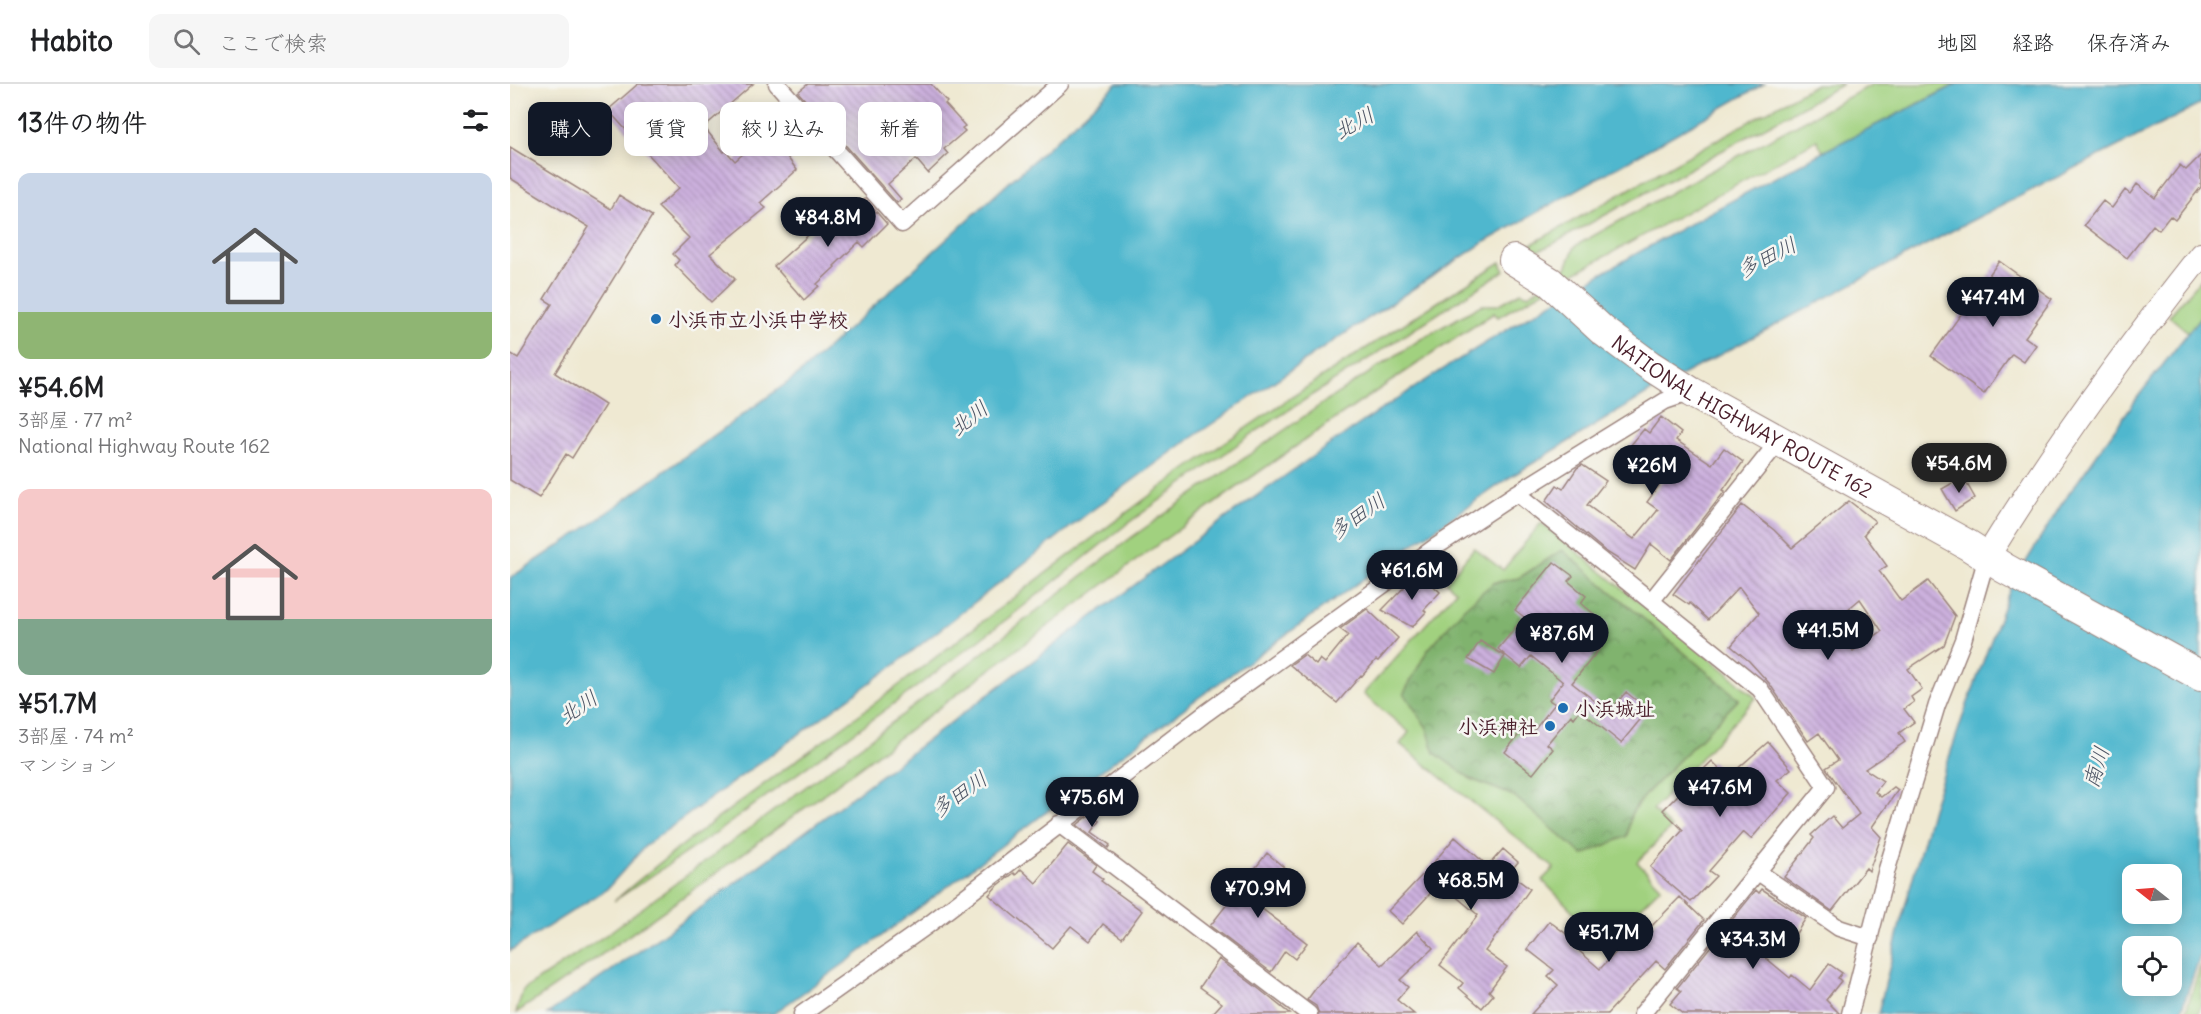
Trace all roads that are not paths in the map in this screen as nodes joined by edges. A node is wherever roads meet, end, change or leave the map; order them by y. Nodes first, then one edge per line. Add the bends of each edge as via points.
1 (777, 84) edge
2 (1060, 84) edge
3 (2201, 255) edge
4 (1514, 260) dead end
5 (1685, 388) junction
6 (1779, 441) junction
7 (1517, 493) junction
8 (1996, 563) junction
9 (1652, 600) junction
10 (2201, 676) edge
11 (1059, 824) junction
12 (1758, 872) junction
13 (1870, 938) junction
14 (1304, 1012) edge
15 (802, 1014) edge
16 (1642, 1014) edge
17 (1851, 1014) edge

1 - 2 street via 902,224
3 - 8 street via 2073,423
4 - 5 highway, NATIONAL HIGHWAY ROUTE 162 via 1550,282 1602,330
5 - 6 highway, NATIONAL HIGHWAY ROUTE 162
5 - 7 street
6 - 8 highway, NATIONAL HIGHWAY ROUTE 162
6 - 9 street
7 - 9 street
7 - 11 street via 1434,548
8 - 10 highway, NATIONAL HIGHWAY ROUTE 162
8 - 13 street via 1937,705
9 - 12 street via 1760,689 1826,787
11 - 14 street
11 - 15 street via 928,925
12 - 13 street via 1839,928
12 - 16 street
13 - 17 street

